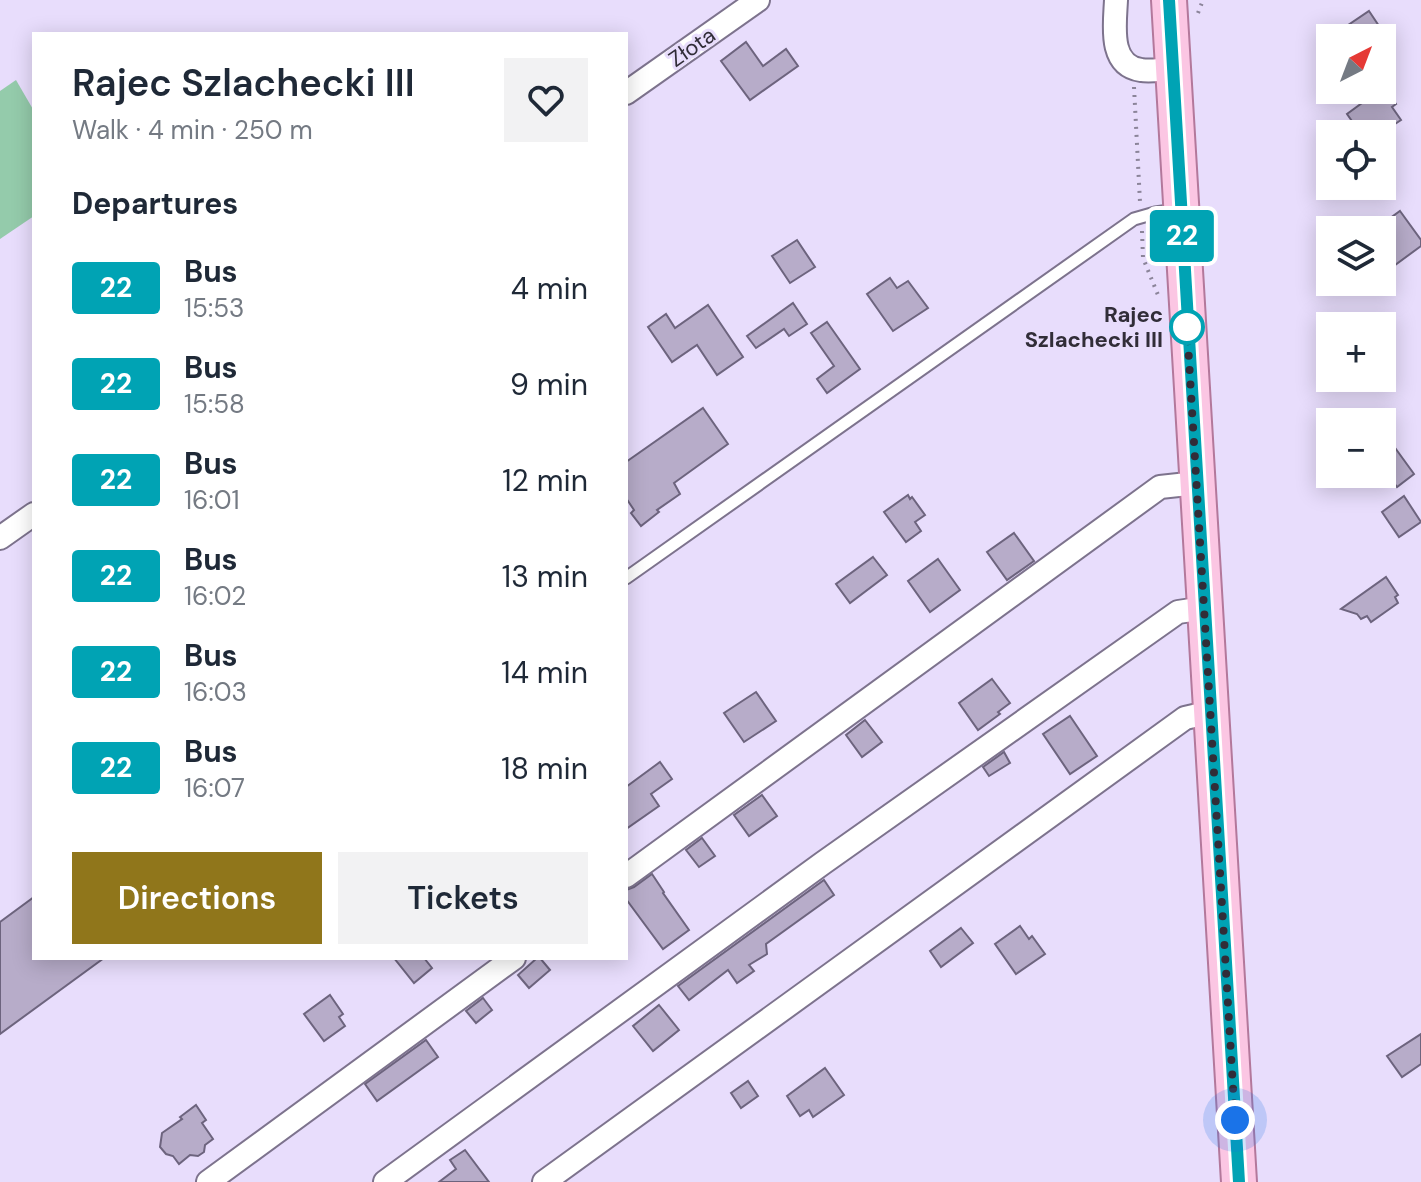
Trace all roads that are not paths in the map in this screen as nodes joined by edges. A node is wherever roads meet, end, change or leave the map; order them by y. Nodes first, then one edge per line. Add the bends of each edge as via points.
1 (758, 0) edge
2 (1116, 0) edge
3 (1169, 0) edge
4 (1173, 69) junction
5 (628, 92) edge
6 (1181, 209) junction
7 (1197, 483) junction
8 (32, 515) edge
9 (0, 538) edge
10 (628, 577) edge
11 (1205, 608) junction
12 (1211, 712) junction
13 (628, 875) edge
14 (511, 960) edge
15 (208, 1182) edge
16 (385, 1182) edge
17 (544, 1182) edge
18 (1239, 1182) edge

1 - 5 street, Złota
2 - 4 street via 1115,44 1121,59 1144,71
3 - 4 main road
4 - 6 main road
6 - 7 main road
6 - 10 lane via 1134,219
7 - 11 main road
7 - 13 street via 1160,487
8 - 9 street
11 - 12 main road
11 - 16 street via 1178,612
12 - 17 street via 1185,718
12 - 18 main road
14 - 15 street

